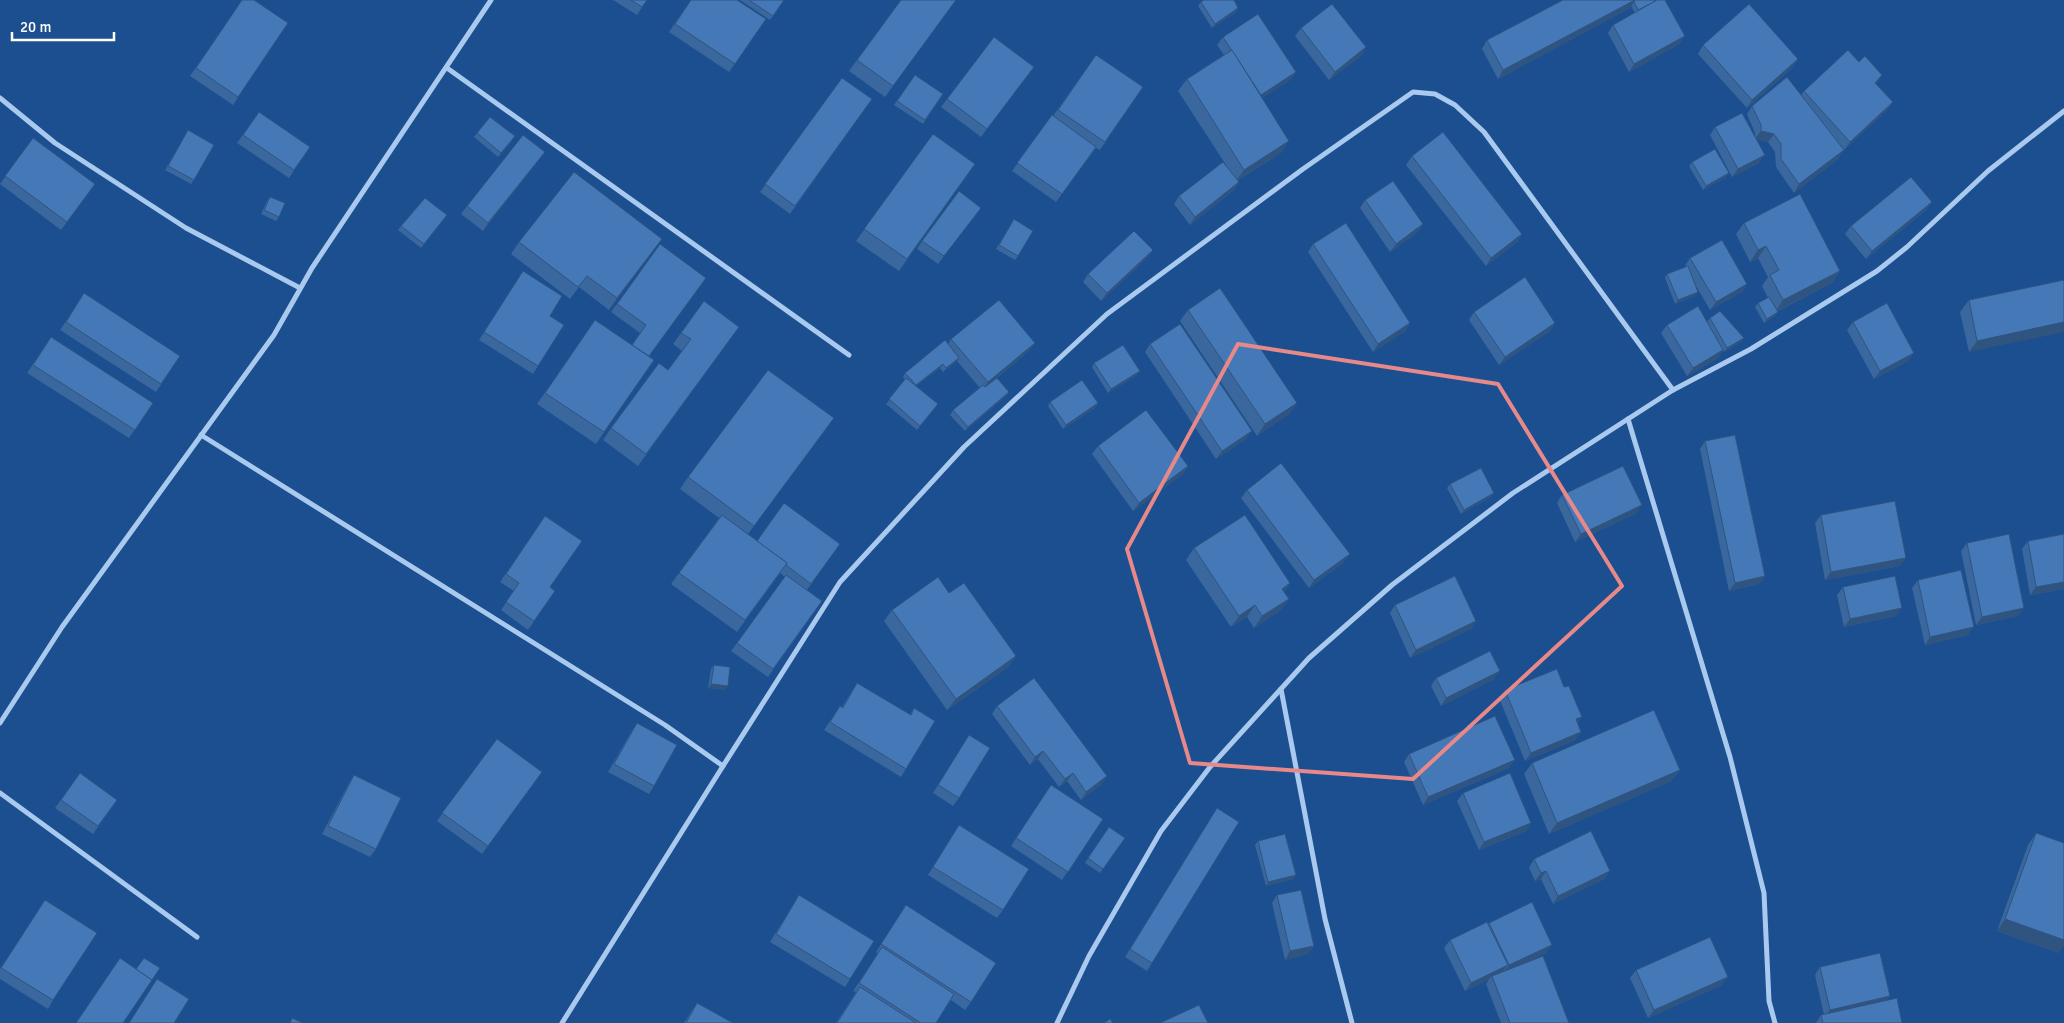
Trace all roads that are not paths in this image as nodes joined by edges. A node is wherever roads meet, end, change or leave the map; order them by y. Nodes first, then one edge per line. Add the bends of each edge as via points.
1 (491, 0) edge
2 (447, 68) junction
3 (0, 98) edge
4 (2064, 111) edge
5 (300, 288) junction
6 (850, 355) dead end
7 (1673, 390) junction
8 (1628, 419) junction
9 (201, 435) junction
10 (1281, 690) junction
11 (0, 723) edge
12 (723, 766) junction
13 (0, 793) edge
14 (197, 937) dead end
15 (562, 1023) edge
16 (1057, 1023) edge
17 (1352, 1023) edge
18 (1775, 1023) edge

1 - 2 street
2 - 5 street
2 - 6 street
3 - 5 street via 55,142 186,228
4 - 7 street via 1988,171 1877,271 1751,349
5 - 9 street via 274,335
7 - 8 street
7 - 12 street via 1484,132 1455,105 1435,94 1413,92 1107,314 964,447 840,582
8 - 10 street via 1513,492 1399,580 1309,658
8 - 18 street via 1730,757 1764,893 1769,1001
9 - 11 street via 62,628
9 - 12 street via 665,725
10 - 16 street via 1210,767 1161,831 1089,956
10 - 17 street via 1325,919
12 - 15 street
13 - 14 street

